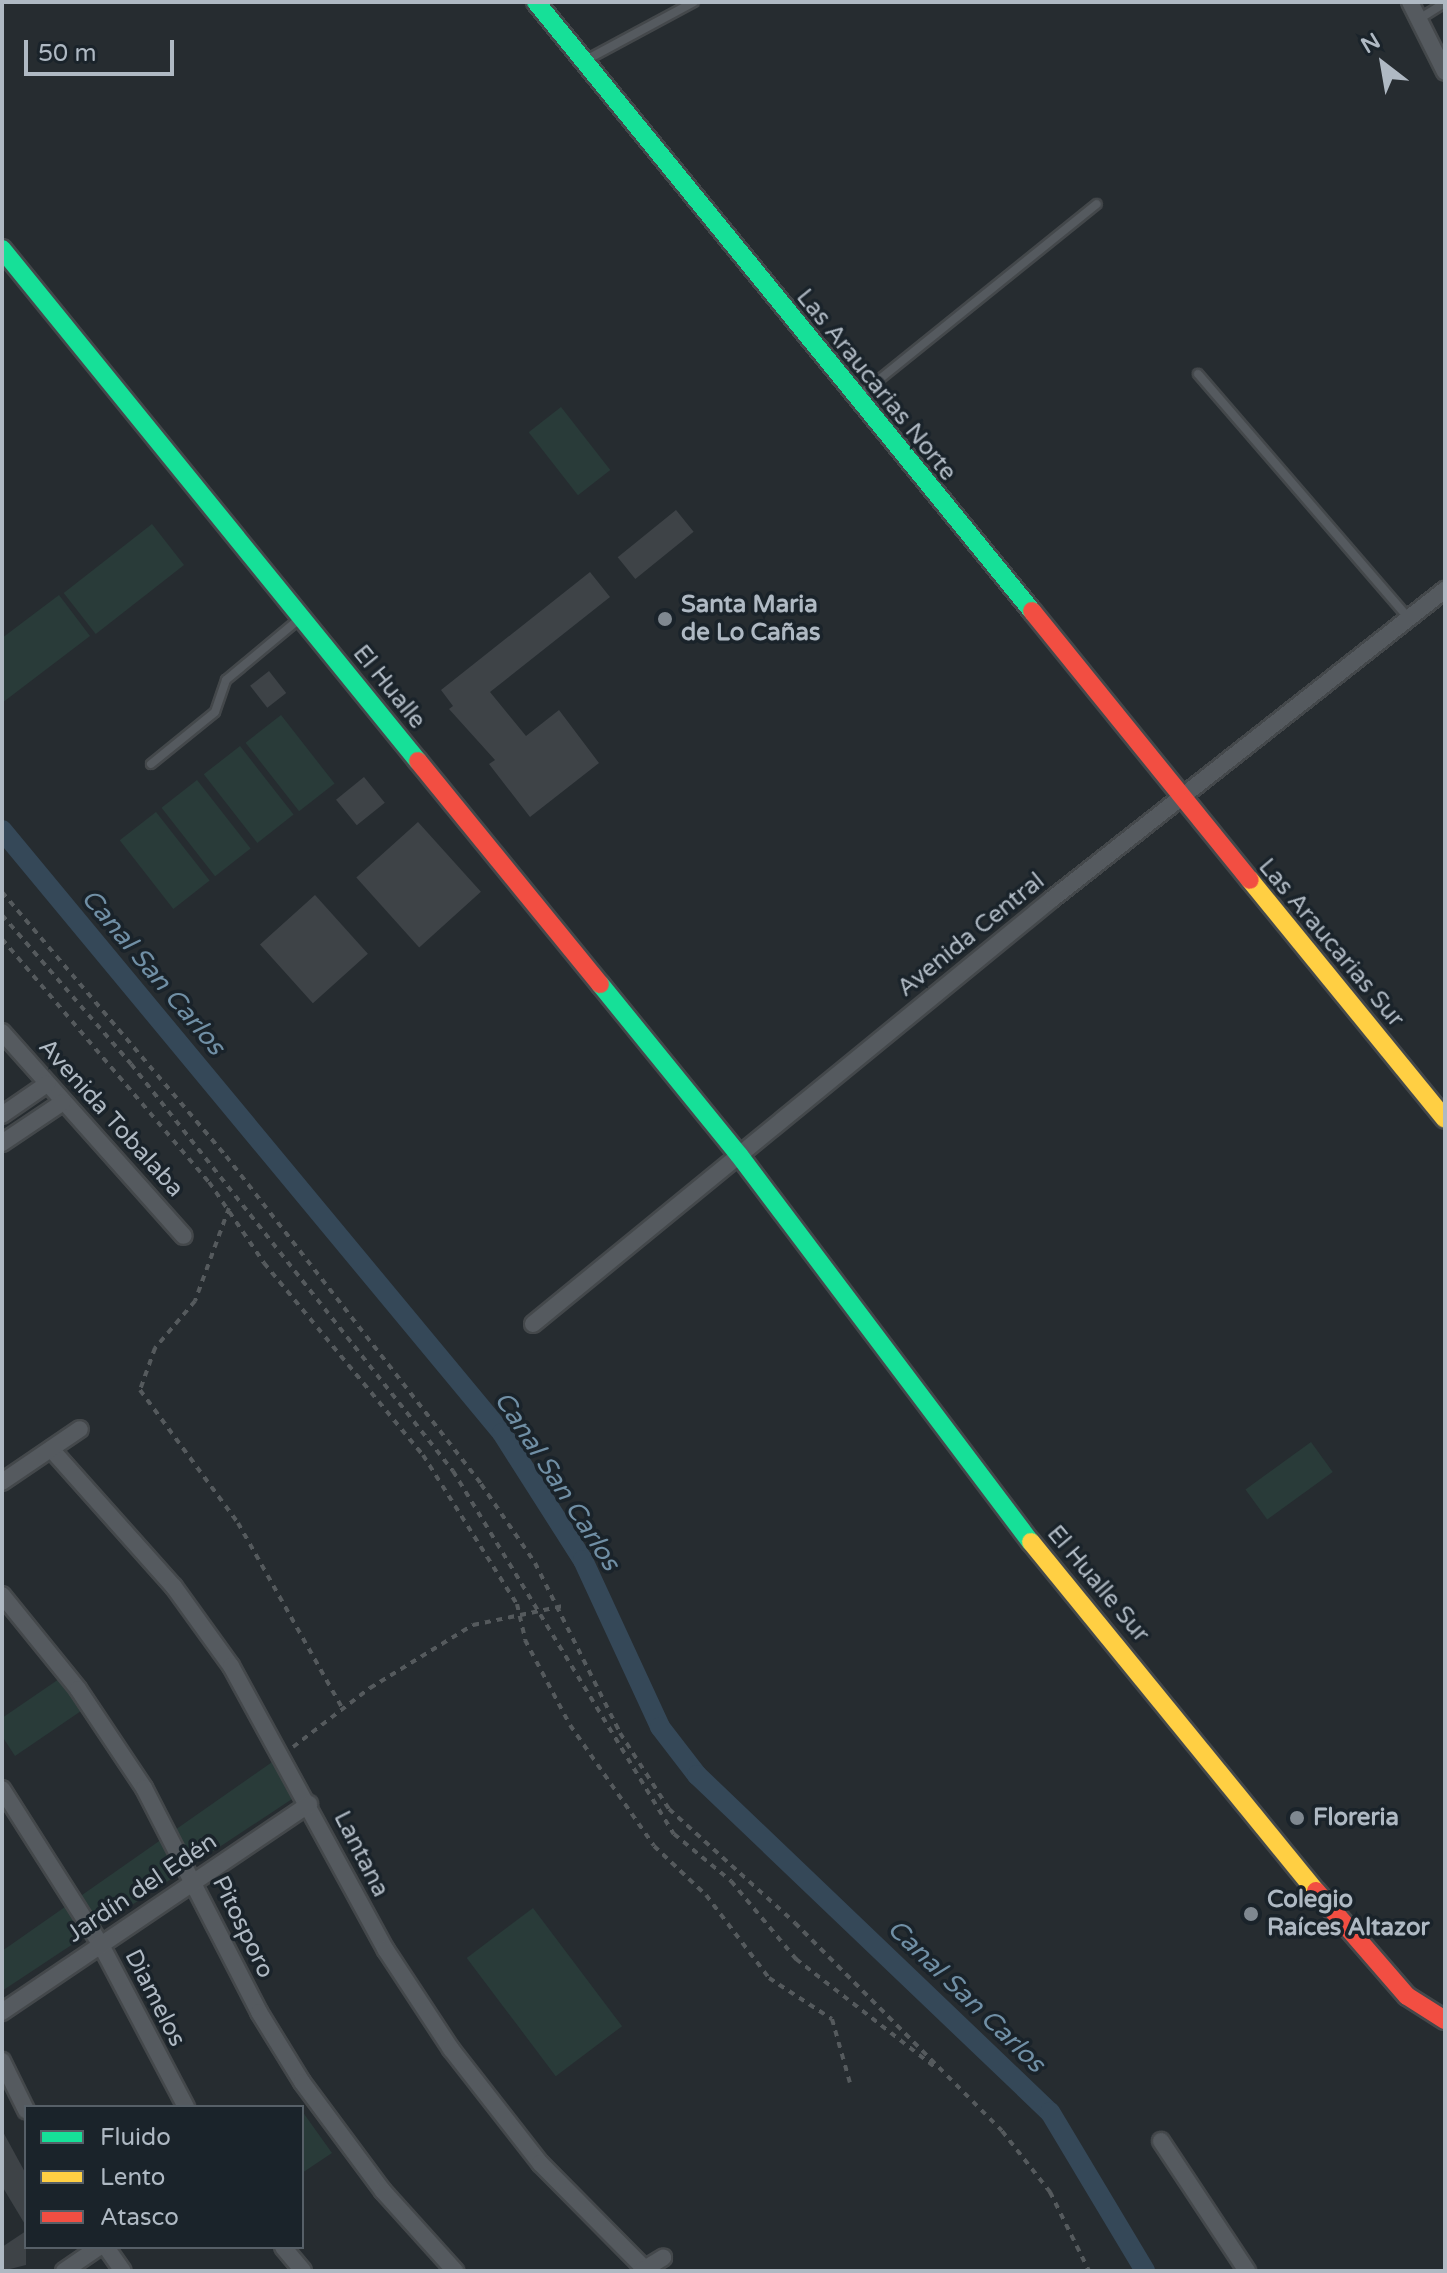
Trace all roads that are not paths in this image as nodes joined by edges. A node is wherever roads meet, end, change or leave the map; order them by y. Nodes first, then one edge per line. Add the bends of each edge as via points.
1 (536, 2) edge
2 (694, 2) edge
3 (1410, 2) edge
4 (1445, 3) edge
5 (1419, 19) junction
6 (584, 61) junction
7 (1445, 72) edge
8 (1097, 204) dead end
9 (2, 249) edge
10 (1198, 374) dead end
11 (857, 398) junction
12 (1445, 590) edge
13 (301, 617) junction
14 (1408, 617) junction
15 (151, 764) dead end
16 (1179, 797) junction
17 (2, 1032) edge
18 (47, 1084) junction
19 (63, 1102) junction
20 (2, 1115) edge
21 (1445, 1119) edge
22 (2, 1143) edge
23 (739, 1155) junction
24 (184, 1236) dead end
25 (533, 1324) dead end
26 (80, 1429) dead end
27 (51, 1449) junction
28 (2, 1482) edge
29 (2, 1595) edge
30 (2, 1789) edge
31 (309, 1804) junction
32 (194, 1881) junction
33 (101, 1945) junction
34 (2, 2012) edge
35 (1445, 2020) edge
36 (2, 2061) edge
37 (185, 2105) edge
38 (24, 2106) edge
39 (1161, 2141) dead end
40 (96, 2249) edge
41 (107, 2249) edge
42 (285, 2249) edge
43 (663, 2258) dead end
44 (643, 2270) edge
45 (64, 2271) edge
46 (123, 2271) edge
47 (303, 2271) edge
48 (455, 2271) edge
49 (1247, 2271) edge

1 - 6 street, Las Araucarias Norte
2 - 6 lane
3 - 5 street
4 - 5 lane
5 - 7 street
6 - 11 street, Las Araucarias Norte
8 - 11 lane
9 - 13 street, El Hualle
10 - 14 lane
11 - 16 street, Las Araucarias Norte
12 - 14 street, Avenida Central
13 - 15 lane via 226,680 215,712
13 - 23 street, El Hualle
14 - 16 street, Avenida Central
16 - 21 street, Las Araucarias Sur
16 - 23 street, Avenida Central
17 - 18 street, Avenida Tobalaba
18 - 19 street, Avenida Tobalaba
18 - 20 street
19 - 22 street
19 - 24 street, Avenida Tobalaba
23 - 25 street, Avenida Central
23 - 35 street, El Hualle Sur via 942,1430 1377,1966 1407,1996
26 - 27 street
27 - 28 street
27 - 31 street, Lantana via 174,1587 231,1666
29 - 32 street, Pitosporo via 100,1719
30 - 33 street, Diamelos
31 - 32 street, Jardín del Edén
31 - 44 street, Lantana via 386,1950 459,2060 540,2163
32 - 33 street, Jardín del Edén
32 - 48 street, Pitosporo via 259,2012 308,2092 383,2191
33 - 34 street, Jardín del Edén
33 - 37 street, Diamelos
36 - 38 street
39 - 49 street
40 - 45 street
41 - 46 street
42 - 47 street
43 - 44 street

